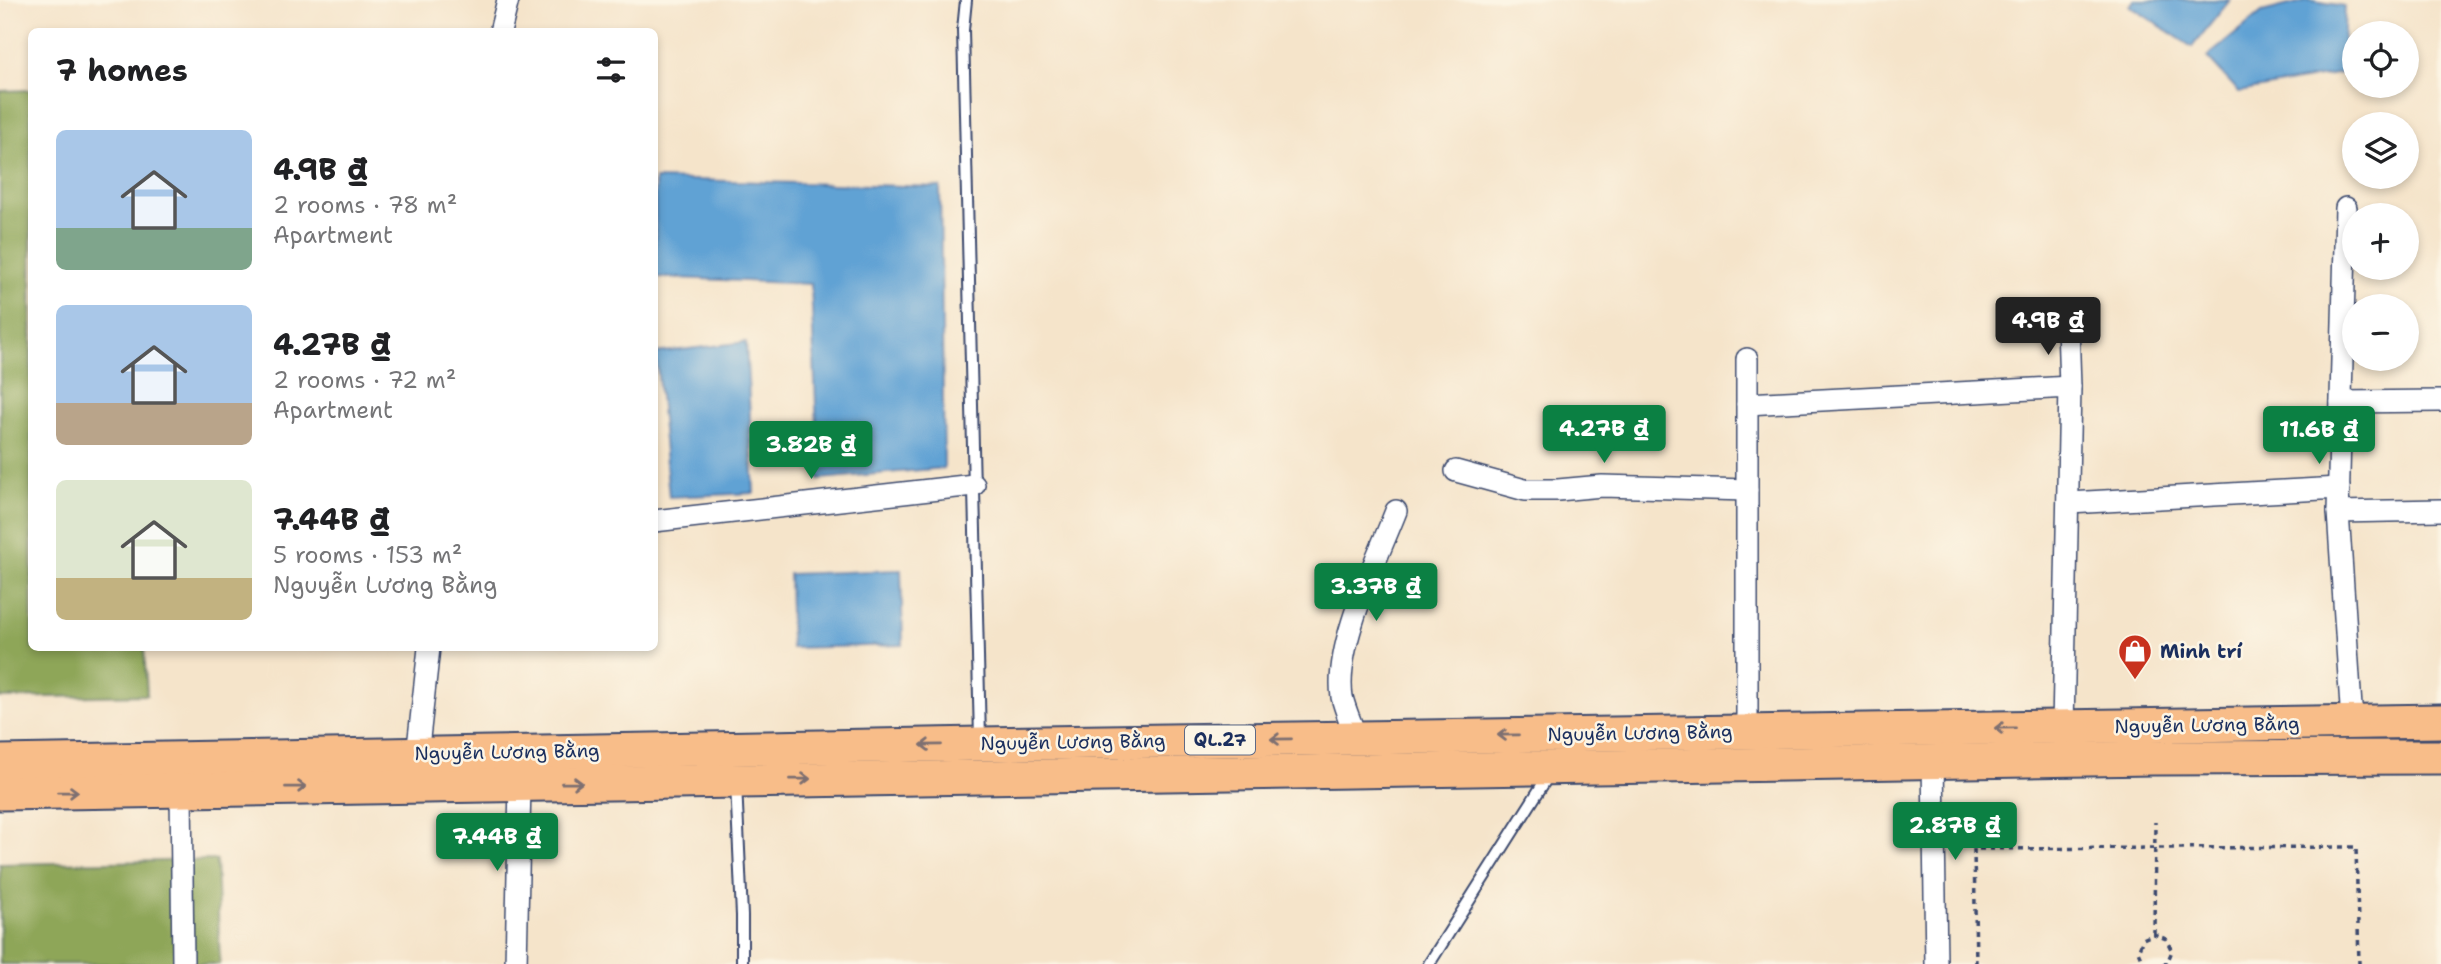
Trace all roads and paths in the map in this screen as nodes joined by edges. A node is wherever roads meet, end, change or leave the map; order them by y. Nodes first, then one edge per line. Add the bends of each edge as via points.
1 (509, 0) edge
2 (966, 0) edge
3 (501, 28) edge
4 (2344, 280) edge
5 (2068, 326) dead end
6 (1747, 359) dead end
7 (2070, 387) junction
8 (2441, 401) edge
9 (2341, 402) junction
10 (1747, 404) junction
11 (1457, 471) dead end
12 (974, 485) junction
13 (2339, 488) junction
14 (1747, 489) junction
15 (2069, 503) junction
16 (2441, 510) edge
17 (1396, 511) dead end
18 (2338, 512) junction
19 (658, 521) edge
20 (429, 651) edge
21 (2441, 721) edge
22 (2352, 723) junction
23 (2063, 727) junction
24 (1747, 732) junction
25 (1356, 738) junction
26 (2153, 742) junction
27 (980, 744) junction
28 (2441, 757) edge
29 (1933, 761) junction
30 (0, 762) edge
31 (1554, 768) junction
32 (416, 769) junction
33 (736, 780) junction
34 (520, 784) junction
35 (181, 790) junction
36 (0, 793) edge
37 (2155, 822) dead end
38 (2155, 848) junction
39 (2154, 934) junction
40 (183, 964) edge
41 (516, 964) edge
42 (742, 964) edge
43 (1429, 964) edge
44 (1936, 964) edge
45 (1976, 964) edge
46 (2146, 964) edge
47 (2163, 964) edge
48 (2359, 964) edge

1 - 3 street
2 - 12 lane
4 - 9 street
5 - 7 street
6 - 10 street
7 - 10 street
7 - 15 street
8 - 9 street
9 - 13 street
10 - 14 street
11 - 14 street via 1525,490 1602,486
12 - 19 street
12 - 27 lane
13 - 15 street
13 - 18 street
14 - 24 street
15 - 23 street
16 - 18 street
17 - 25 street via 1354,620 1341,668 1343,699
18 - 22 street
20 - 32 street
21 - 22 main road, Nguyễn Lương Bằng / QL.27
22 - 26 main road, Nguyễn Lương Bằng / QL.27
23 -> 24 main road, Nguyễn Lương Bằng / QL.27
23 - 26 main road, Nguyễn Lương Bằng / QL.27
24 -> 25 main road, Nguyễn Lương Bằng / QL.27
25 -> 27 main road, Nguyễn Lương Bằng / QL.27
26 - 28 main road, Nguyễn Lương Bằng / QL.27
26 - 29 main road, Nguyễn Lương Bằng / QL.27
27 -> 32 main road, Nguyễn Lương Bằng / QL.27
29 - 31 main road, Nguyễn Lương Bằng / QL.27
29 - 44 street
30 - 32 main road, Nguyễn Lương Bằng / QL.27
33 -> 31 main road, Nguyễn Lương Bằng / QL.27
31 - 43 lane
32 - 34 main road, Nguyễn Lương Bằng / QL.27
35 -> 32 main road, Nguyễn Lương Bằng / QL.27
34 -> 33 main road, Nguyễn Lương Bằng / QL.27
33 - 42 lane
34 - 41 street
36 -> 35 main road, Nguyễn Lương Bằng / QL.27
35 - 40 street
37 - 38 path
38 - 39 path
38 - 45 path via 1974,849
38 - 48 path via 2356,847
39 - 46 path via 2143,939 2138,951
39 - 47 path via 2166,939 2172,951

